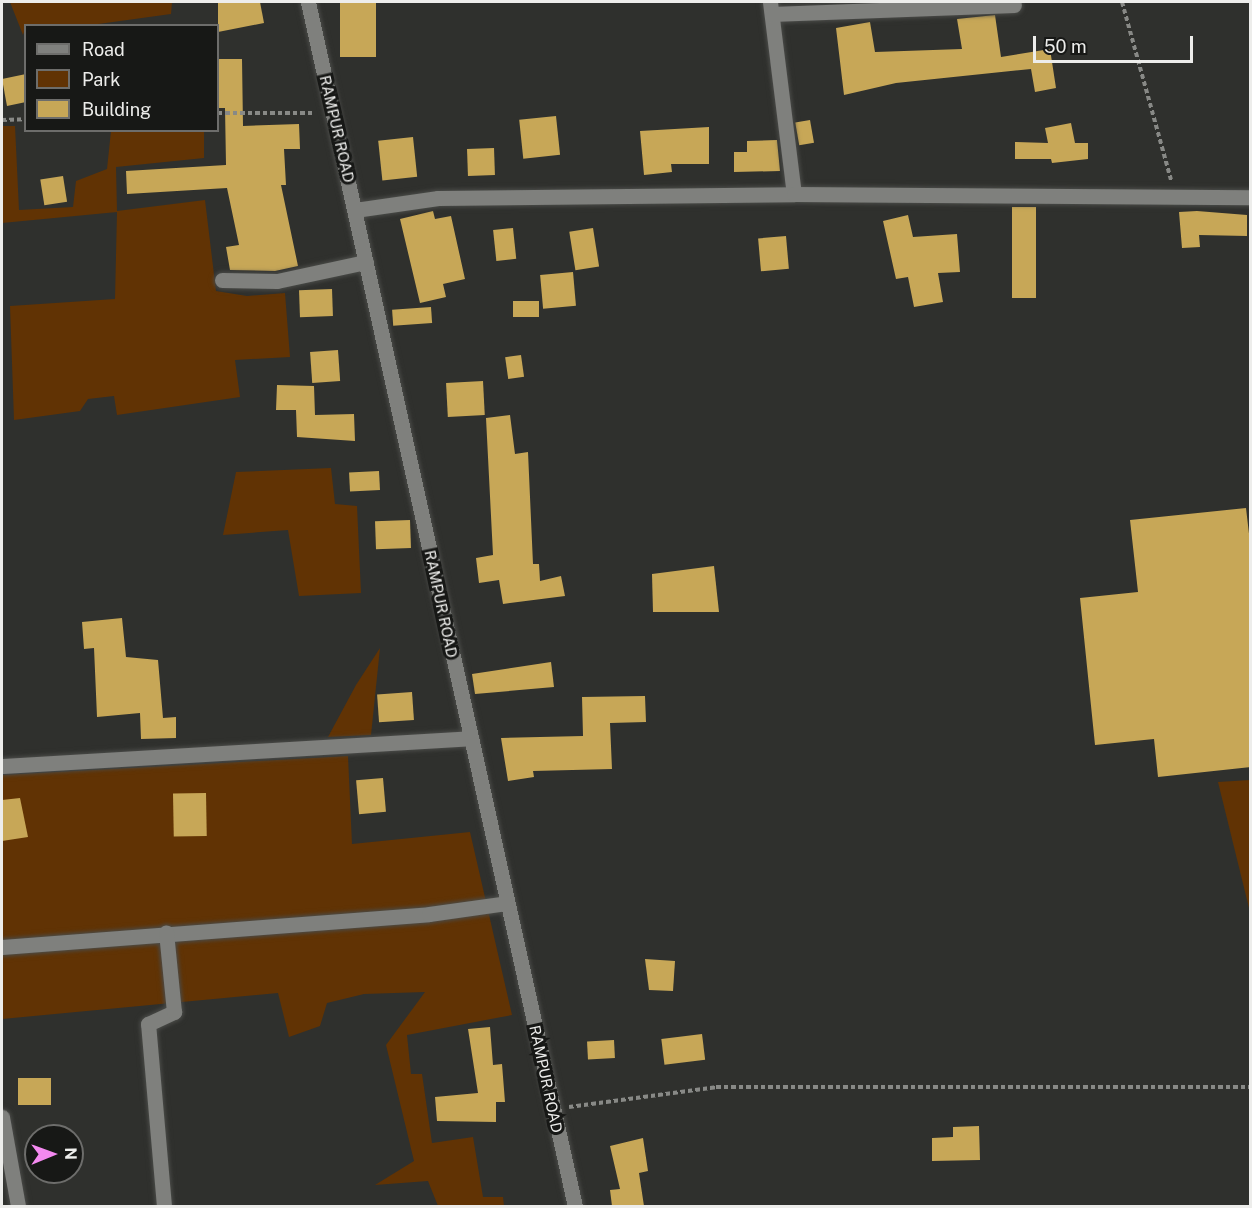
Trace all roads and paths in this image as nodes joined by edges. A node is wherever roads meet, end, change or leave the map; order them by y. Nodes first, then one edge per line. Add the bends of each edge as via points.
1 (308, 2) edge
2 (1122, 2) edge
3 (1014, 4) dead end
4 (771, 8) edge
5 (219, 113) edge
6 (334, 113) junction
7 (24, 119) edge
8 (2, 120) edge
9 (794, 194) junction
10 (1175, 196) junction
11 (1251, 197) edge
12 (355, 210) junction
13 (366, 262) junction
14 (222, 280) dead end
15 (471, 738) junction
16 (2, 766) edge
17 (507, 903) junction
18 (166, 932) junction
19 (2, 947) edge
20 (1251, 1087) edge
21 (553, 1109) junction
22 (2, 1117) edge
23 (18, 1206) edge
24 (164, 1206) edge
25 (575, 1206) edge

1 - 6 street, RAMPUR ROAD
2 - 10 path
3 - 4 street
4 - 9 street
5 - 6 path
6 - 12 street, RAMPUR ROAD
7 - 8 path
9 - 10 street
9 - 12 street via 438,198
10 - 11 street
12 - 13 street, RAMPUR ROAD
13 - 14 street via 277,281
13 - 15 street, RAMPUR ROAD
15 - 16 street
15 - 17 street, RAMPUR ROAD
17 - 18 street via 417,915
17 - 21 street, RAMPUR ROAD
18 - 19 street
18 - 24 street via 174,1012 148,1023
20 - 21 path via 716,1088
21 - 25 street, RAMPUR ROAD
22 - 23 street

